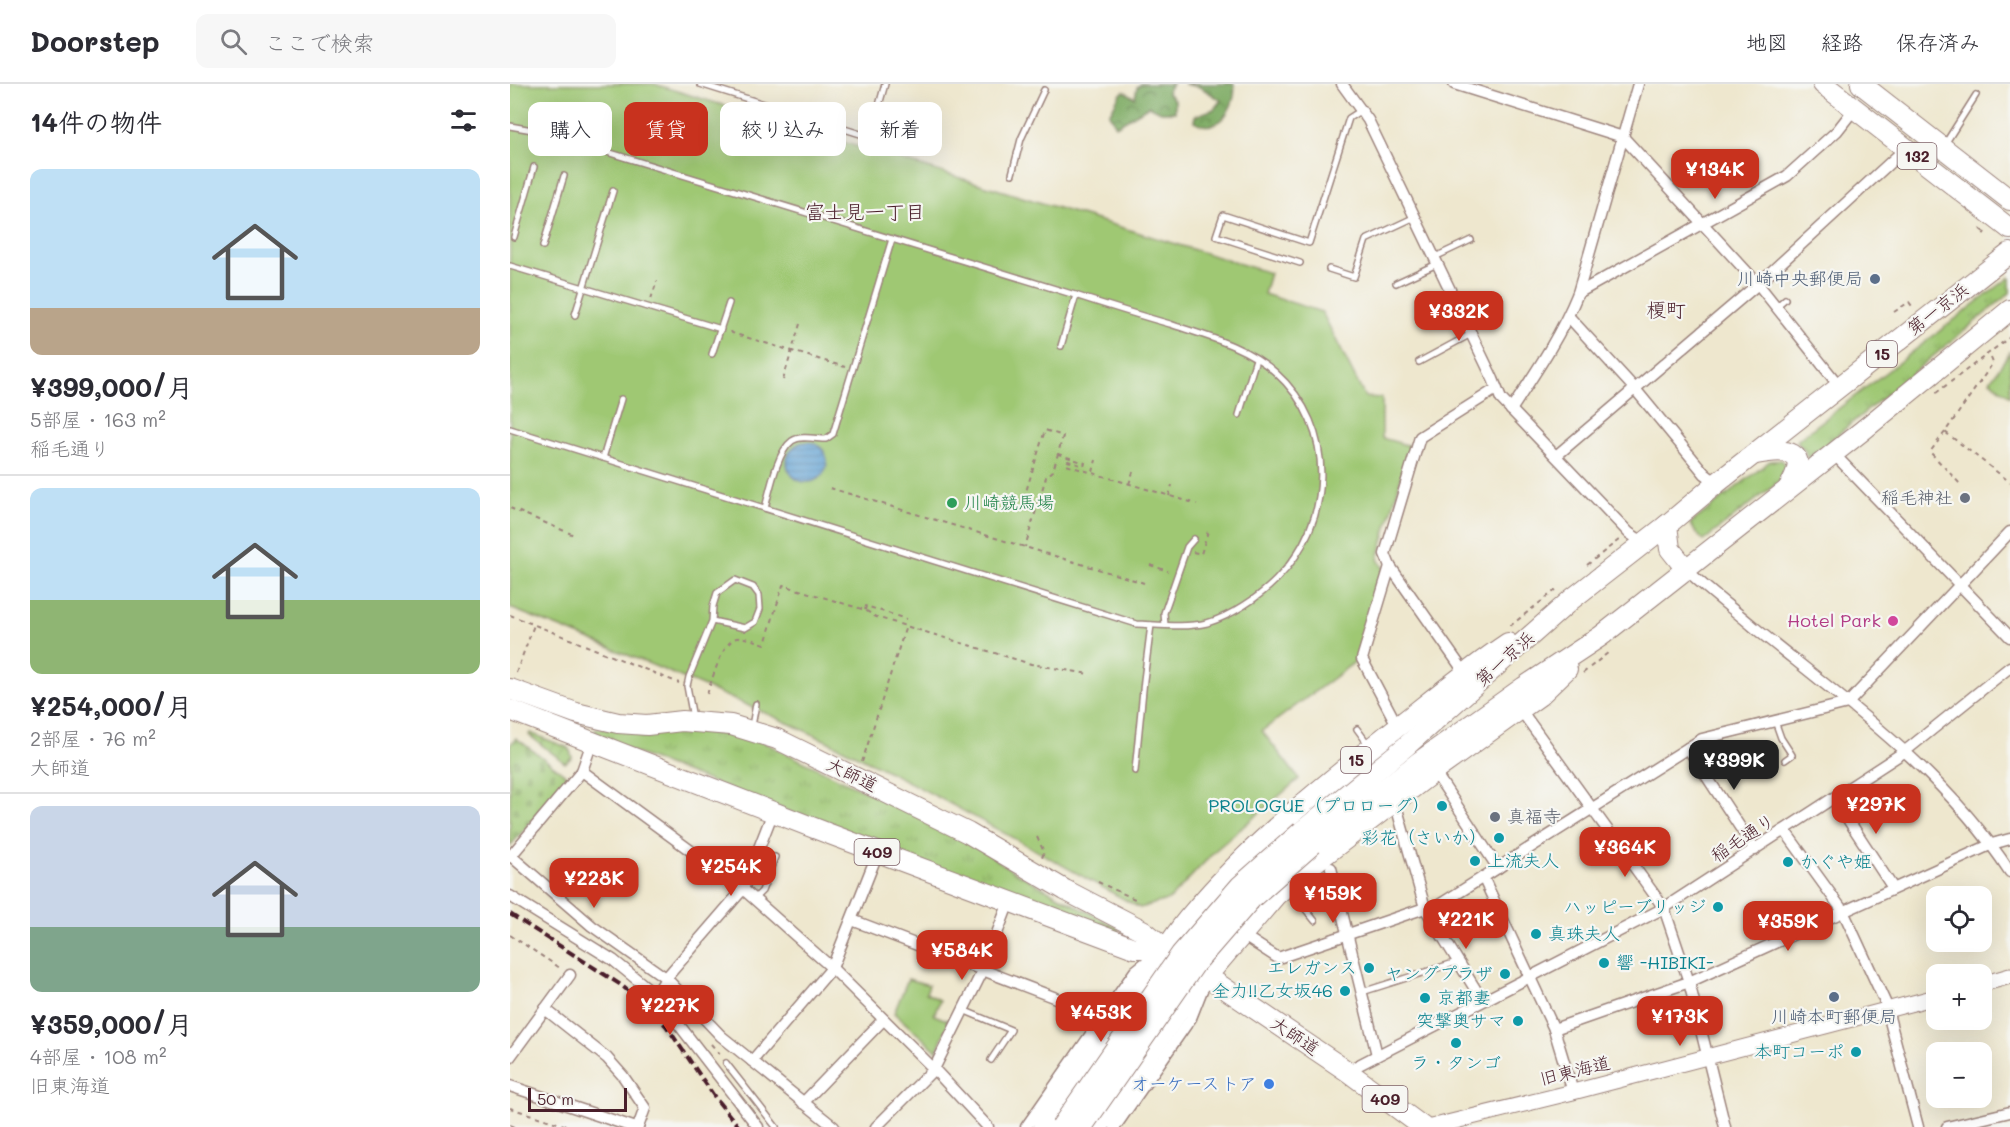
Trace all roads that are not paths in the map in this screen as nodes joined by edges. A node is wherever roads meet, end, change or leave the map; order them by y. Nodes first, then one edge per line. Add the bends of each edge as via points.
1 (700, 84) edge
2 (885, 84) edge
3 (1342, 84) edge
4 (1454, 84) edge
5 (1638, 84) edge
6 (1823, 84) edge
7 (1044, 90) dead end
8 (1872, 90) edge
9 (1976, 95) dead end
10 (1855, 108) junction
11 (1362, 110) junction
12 (510, 126) edge
13 (1623, 137) junction
14 (1943, 147) junction
15 (1906, 148) junction
16 (534, 167) dead end
17 (1012, 174) dead end
18 (564, 177) dead end
19 (613, 191) dead end
20 (2010, 200) edge
21 (1415, 217) junction
22 (1701, 224) junction
23 (2010, 229) edge
24 (514, 237) dead end
25 (892, 239) junction
26 (1471, 240) dead end
27 (543, 246) dead end
28 (2010, 253) edge
29 (1435, 261) junction
30 (1300, 262) dead end
31 (510, 266) edge
32 (1329, 269) dead end
33 (1396, 282) dead end
34 (1758, 284) junction
35 (583, 288) junction
36 (1578, 292) junction
37 (1076, 295) junction
38 (1785, 299) dead end
39 (729, 303) dead end
40 (1776, 307) junction
41 (2010, 310) edge
42 (575, 315) dead end
43 (1569, 317) junction
44 (721, 329) junction
45 (1471, 334) junction
46 (1061, 346) dead end
47 (712, 354) dead end
48 (1256, 359) junction
49 (1419, 362) dead end
50 (1840, 387) junction
51 (1635, 388) junction
52 (1496, 389) junction
53 (621, 399) dead end
54 (1511, 410) junction
55 (1239, 415) dead end
56 (510, 429) edge
57 (1833, 453) junction
58 (1753, 454) junction
59 (1556, 456) junction
60 (603, 458) junction
61 (1717, 483) junction
62 (1789, 487) junction
63 (765, 508) junction
64 (1667, 525) junction
65 (2010, 532) edge
66 (1194, 539) dead end
67 (1644, 543) junction
68 (1390, 567) junction
69 (1686, 569) junction
70 (1669, 582) junction
71 (1960, 584) junction
72 (1565, 593) junction
73 (712, 621) junction
74 (1151, 625) junction
75 (1165, 625) junction
76 (1601, 636) junction
77 (2010, 637) edge
78 (2010, 667) edge
79 (1465, 673) junction
80 (510, 689) edge
81 (1848, 703) junction
82 (756, 704) dead end
83 (1520, 709) junction
84 (510, 710) edge
85 (1775, 721) junction
86 (694, 722) junction
87 (1398, 727) junction
88 (1357, 729) dead end
89 (751, 730) junction
90 (592, 742) junction
91 (1371, 747) junction
92 (1688, 748) junction
93 (1904, 752) junction
94 (1785, 760) dead end
95 (1436, 770) junction
96 (582, 771) junction
97 (1135, 771) dead end
98 (1834, 798) junction
99 (1395, 802) junction
100 (1594, 808) junction
101 (773, 812) junction
102 (1785, 831) junction
103 (1307, 838) junction
104 (2010, 839) edge
105 (1992, 844) junction
106 (1755, 850) junction
107 (878, 852) junction
108 (511, 857) edge
109 (775, 857) dead end
110 (1331, 868) dead end
111 (1498, 868) junction
112 (2010, 872) edge
113 (1483, 878) junction
114 (1287, 886) junction
115 (743, 888) junction
116 (1893, 888) junction
117 (510, 896) edge
118 (754, 899) junction
119 (1009, 902) junction
120 (1664, 908) junction
121 (1427, 910) junction
122 (1843, 911) junction
123 (852, 920) junction
124 (1315, 921) dead end
125 (1348, 933) junction
126 (1241, 934) junction
127 (1165, 948) junction
128 (1457, 962) junction
129 (832, 968) junction
130 (983, 970) junction
131 (570, 975) road end
132 (1207, 976) junction
133 (2010, 976) edge
134 (1529, 977) junction
135 (666, 978) junction
136 (1992, 981) edge
137 (1689, 982) junction
138 (1362, 992) junction
139 (656, 995) junction
140 (1482, 1000) junction
141 (1926, 1000) edge
142 (545, 1009) junction
143 (963, 1010) junction
144 (1888, 1011) junction
145 (1102, 1016) junction
146 (884, 1020) junction
147 (1554, 1029) junction
148 (1377, 1055) junction
149 (1708, 1056) junction
150 (510, 1057) edge
151 (752, 1060) junction
152 (991, 1060) dead end
153 (726, 1063) dead end
154 (934, 1069) junction
155 (1347, 1071) junction
156 (510, 1086) edge
157 (1573, 1092) junction
158 (802, 1103) junction
159 (2010, 1112) edge
160 (986, 1126) edge
161 (633, 1127) edge
162 (638, 1127) edge
163 (758, 1127) edge
164 (776, 1127) edge
165 (834, 1127) edge
166 (876, 1127) edge
167 (1026, 1127) edge
168 (1042, 1127) edge
169 (1061, 1127) edge
170 (1082, 1127) edge
171 (1098, 1127) edge
172 (1115, 1127) edge
173 (1422, 1127) edge
174 (1431, 1127) edge
175 (1725, 1127) edge
176 (1918, 1127) edge
177 (1947, 1127) edge

1 - 2 lane via 870,137
3 - 11 street
4 - 13 street
5 - 13 street
6 - 10 highway, 132
7 - 17 lane via 1021,139
8 - 14 highway, 132
9 - 14 lane
10 - 15 highway, 132
10 - 22 street via 1838,131 1787,176
11 - 21 street
11 - 30 lane via 1348,118 1309,243 1223,215 1216,236
12 - 25 lane via 538,131
13 - 22 street
13 - 36 street
14 - 20 highway, 132
15 - 23 highway, 132
15 - 34 street
16 - 24 lane
18 - 27 lane
19 - 35 lane
21 - 29 street
21 - 32 lane via 1366,240 1354,277
22 - 34 street
22 - 36 street
25 - 37 lane
25 - 63 lane via 833,434 826,440 793,441 785,449
26 - 29 lane
28 - 50 highway, 第一京浜 / 15
29 - 33 lane
29 - 45 street
31 - 35 lane
34 - 40 street
34 - 51 street
35 - 42 lane
35 - 44 lane
36 - 43 street
37 - 46 lane
37 - 48 lane via 1230,344
38 - 40 lane
39 - 44 lane
40 - 50 street
41 - 57 highway, 第一京浜 / 15
43 - 51 street
43 - 54 street
44 - 47 lane
45 - 49 lane
45 - 52 street
48 - 55 lane
48 - 75 lane via 1296,393 1311,420 1322,467 1320,495 1309,528 1296,555 1256,599 1209,622
50 - 58 highway, 第一京浜 / 15
51 - 59 street
51 - 61 street via 1665,420 1705,474
52 - 54 street
52 - 68 street via 1472,400 1420,437 1385,554
53 - 60 lane
54 - 59 street
56 - 60 lane
57 - 62 highway, 第一京浜 / 15
57 - 71 street
58 - 61 highway, 第一京浜 / 15
58 - 62 highway via 1779,450 1794,456 1798,469
59 - 67 street via 1629,533
60 - 63 lane
61 - 64 highway, 第一京浜 / 15
62 - 69 highway, 第一京浜 / 15
63 - 74 lane via 1137,624
64 - 67 highway, 第一京浜 / 15
64 - 69 highway via 1670,549
65 - 71 street
66 - 75 lane via 1187,547 1164,613
67 - 70 highway via 1667,564
67 - 72 highway, 第一京浜 / 15
68 - 79 street
68 - 87 street via 1362,659
69 - 70 highway, 第一京浜 / 15
69 - 81 street
70 - 76 highway, 第一京浜 / 15
71 - 77 street
71 - 81 street
72 - 79 highway, 15
72 - 103 highway, 第一京浜 / 15
73 - 73 lane via 717,593 735,580 753,587 759,595 760,609 755,622 746,628
73 - 86 lane via 687,686
74 - 75 lane
74 - 97 lane
76 - 83 highway via 1539,696
76 - 103 highway, 第一京浜 / 15
78 - 93 street, 稲毛通り
79 - 87 highway, 15
80 - 86 highway, 大師道 / 409 via 576,713 618,723
81 - 85 street
81 - 93 street
82 - 89 lane
83 - 95 highway
83 - 100 street
84 - 90 highway, 409
85 - 92 street via 1702,739
85 - 94 lane via 1792,755
86 - 89 highway, 大師道 / 409
87 - 91 highway, 15
88 - 91 lane
89 - 127 highway, 大師道 / 409 via 777,739 968,833 1144,932
90 - 96 street
90 - 101 highway, 409
91 - 127 highway, 15 via 1325,783 1232,869
92 - 100 street
92 - 106 street
93 - 98 street, 稲毛通り
93 - 105 street via 1953,797
95 - 99 highway
95 - 111 street
96 - 108 street
96 - 115 street
98 - 102 street, 稲毛通り via 1816,804
98 - 116 street
99 - 114 highway
99 - 121 street
100 - 111 street
100 - 120 street
101 - 107 highway, 409
101 - 115 street
102 - 106 street, 稲毛通り
102 - 122 street
103 - 169 highway, 第一京浜 / 15, bridge via 1240,886 1181,954
103 - 170 highway, 第一京浜 / 15, bridge via 1195,963
104 - 105 street
105 - 112 street
105 - 116 street
106 - 120 street, 稲毛通り
107 - 119 highway, 409
107 - 123 street
108 - 135 street via 592,926
109 - 118 lane via 762,891
110 - 125 street
111 - 113 street
113 - 121 street
113 - 134 street
114 - 124 lane
114 - 126 highway
115 - 118 street
115 - 135 street
116 - 122 street
117 - 139 street via 613,960
118 - 129 street
119 - 127 highway, 409 via 1134,948
119 - 130 street
120 - 134 street, 稲毛通り
120 - 137 street
121 - 125 street
121 - 128 street
122 - 137 street
122 - 144 street
123 - 129 street
123 - 130 street
125 - 126 street via 1278,958
125 - 138 street
126 - 132 highway
127 - 132 highway, 大師道 / 409
127 - 145 street via 1135,971
127 - 168 highway, 15
128 - 138 lane
128 - 140 street
129 - 146 street
129 - 151 street
130 - 143 street
130 - 145 street
131 - 142 street
132 - 155 highway, 大師道 / 409
132 - 171 highway via 1183,1004
132 - 172 street via 1191,1017
133 - 136 street
134 - 140 street, 稲毛通り
134 - 147 street
135 - 139 street
135 - 151 street via 721,1036
137 - 147 street
137 - 149 street
138 - 148 street
139 - 163 street
140 - 148 street, 稲毛通り
141 - 144 street, 旧東海道
142 - 150 street
142 - 162 street via 607,1058 623,1076 645,1108
143 - 152 lane via 1011,1030
143 - 154 street
144 - 149 street, 旧東海道
144 - 176 street
145 - 167 street
146 - 154 street
146 - 158 street
147 - 157 street
148 - 155 street, 稲毛通り
149 - 157 street, 旧東海道
149 - 175 street
151 - 158 street
153 - 164 lane
154 - 160 street
154 - 166 street
155 - 173 highway, 大師道 / 409
156 - 161 street
157 - 174 street, 旧東海道
158 - 165 street
159 - 177 street

